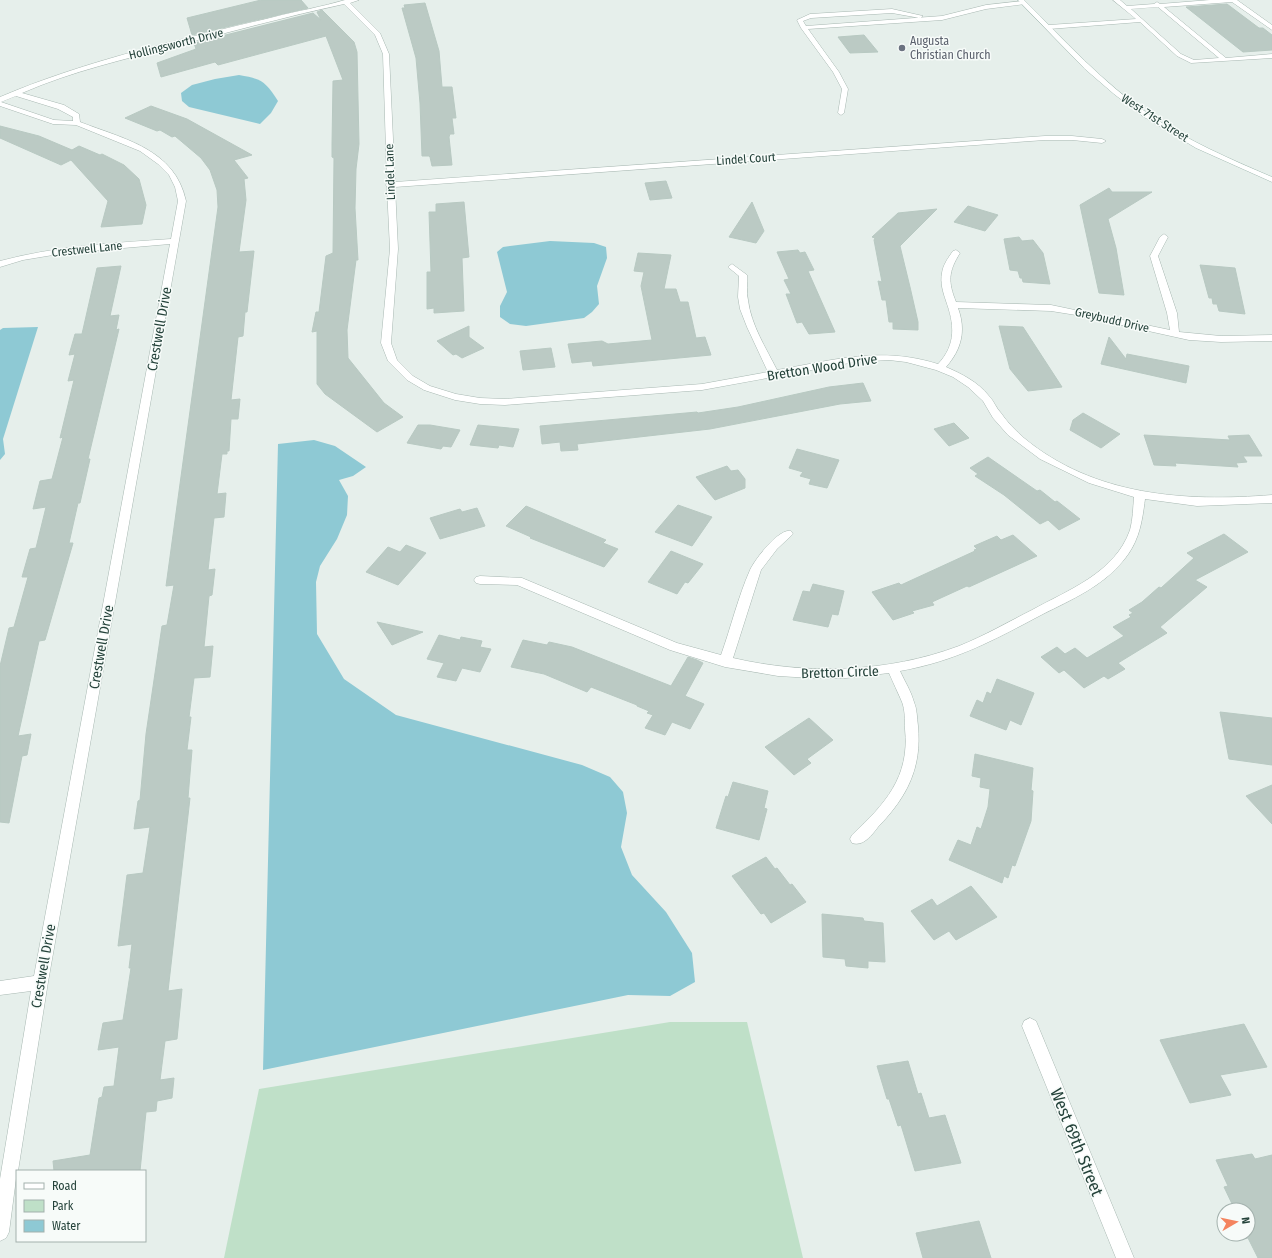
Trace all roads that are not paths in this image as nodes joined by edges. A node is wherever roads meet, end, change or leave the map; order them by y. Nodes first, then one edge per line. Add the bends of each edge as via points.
1 (356, 0) edge
2 (1116, 0) edge
3 (1152, 0) edge
4 (1233, 0) edge
5 (1022, 1) edge
6 (345, 2) junction
7 (1159, 6) junction
8 (1126, 8) junction
9 (930, 18) junction
10 (1141, 20) junction
11 (1048, 27) junction
12 (804, 28) junction
13 (1272, 28) edge
14 (1272, 56) edge
15 (1225, 60) junction
16 (15, 93) junction
17 (0, 100) edge
18 (0, 104) edge
19 (841, 113) dead end
20 (77, 124) junction
21 (1102, 142) dead end
22 (1272, 180) edge
23 (390, 185) junction
24 (1164, 237) dead end
25 (175, 241) junction
26 (956, 253) dead end
27 (0, 264) edge
28 (732, 266) dead end
29 (951, 306) junction
30 (1175, 334) junction
31 (1272, 338) edge
32 (390, 357) joint
33 (940, 368) junction
34 (774, 374) junction
35 (1140, 495) junction
36 (1272, 500) edge
37 (787, 534) dead end
38 (480, 580) dead end
39 (725, 662) junction
40 (893, 668) junction
41 (857, 839) dead end
42 (40, 982) junction
43 (0, 988) edge
44 (1030, 1026) dead end
45 (0, 1232) edge
46 (1125, 1258) edge

1 - 6 street, Hollingsworth Drive
2 - 8 lane
3 - 7 lane
4 - 7 lane
4 - 13 lane
5 - 9 lane via 958,15
5 - 11 street, West 71st Street
6 - 16 street, Hollingsworth Drive via 98,64
6 - 23 street, Lindel Lane via 378,34 385,49
7 - 8 lane
7 - 15 lane
8 - 10 lane
9 - 12 lane
9 - 12 lane via 892,11 810,16 800,20
10 - 11 lane
10 - 15 lane via 1179,55 1193,62
11 - 22 street, West 71st Street via 1102,80 1137,109 1204,149
12 - 19 lane via 836,72 844,89
14 - 15 lane
16 - 17 street, Hollingsworth Drive
16 - 20 street via 60,107 76,116
18 - 20 street, Crestwell Drive via 53,122
20 - 25 street, Crestwell Drive via 139,147 167,167 178,184 182,201
21 - 23 street, Lindel Court via 1050,137
23 - 32 street, Lindel Lane via 394,249 386,338
24 - 30 street via 1154,256 1172,313
25 - 27 street, Crestwell Lane via 54,252
25 - 42 street, Crestwell Drive
26 - 29 street via 945,276
28 - 34 street via 743,275 743,302 747,316
29 - 30 street, Greybudd Drive via 1061,309
29 - 33 street via 958,332 953,352
30 - 31 street, Greybudd Drive via 1212,339
32 - 34 street, Bretton Wood Drive via 410,378 427,388 455,398 497,402 681,389
33 - 34 street, Bretton Wood Drive via 904,359 874,357
33 - 35 street, Bretton Wood Drive via 976,388 1006,426 1043,456 1092,480
35 - 36 street, Bretton Wood Drive via 1200,502
35 - 40 street, Bretton Circle via 1135,529 1130,542 1120,559 1088,586 970,646 924,662
37 - 39 street via 756,569
38 - 39 street, Bretton Circle via 518,581 674,647
39 - 40 street, Bretton Circle via 757,669 803,674 844,674
40 - 41 street via 907,700 914,736 912,755 900,791 881,816
42 - 43 street
42 - 45 street, Crestwell Drive
44 - 46 street, West 69th Street

